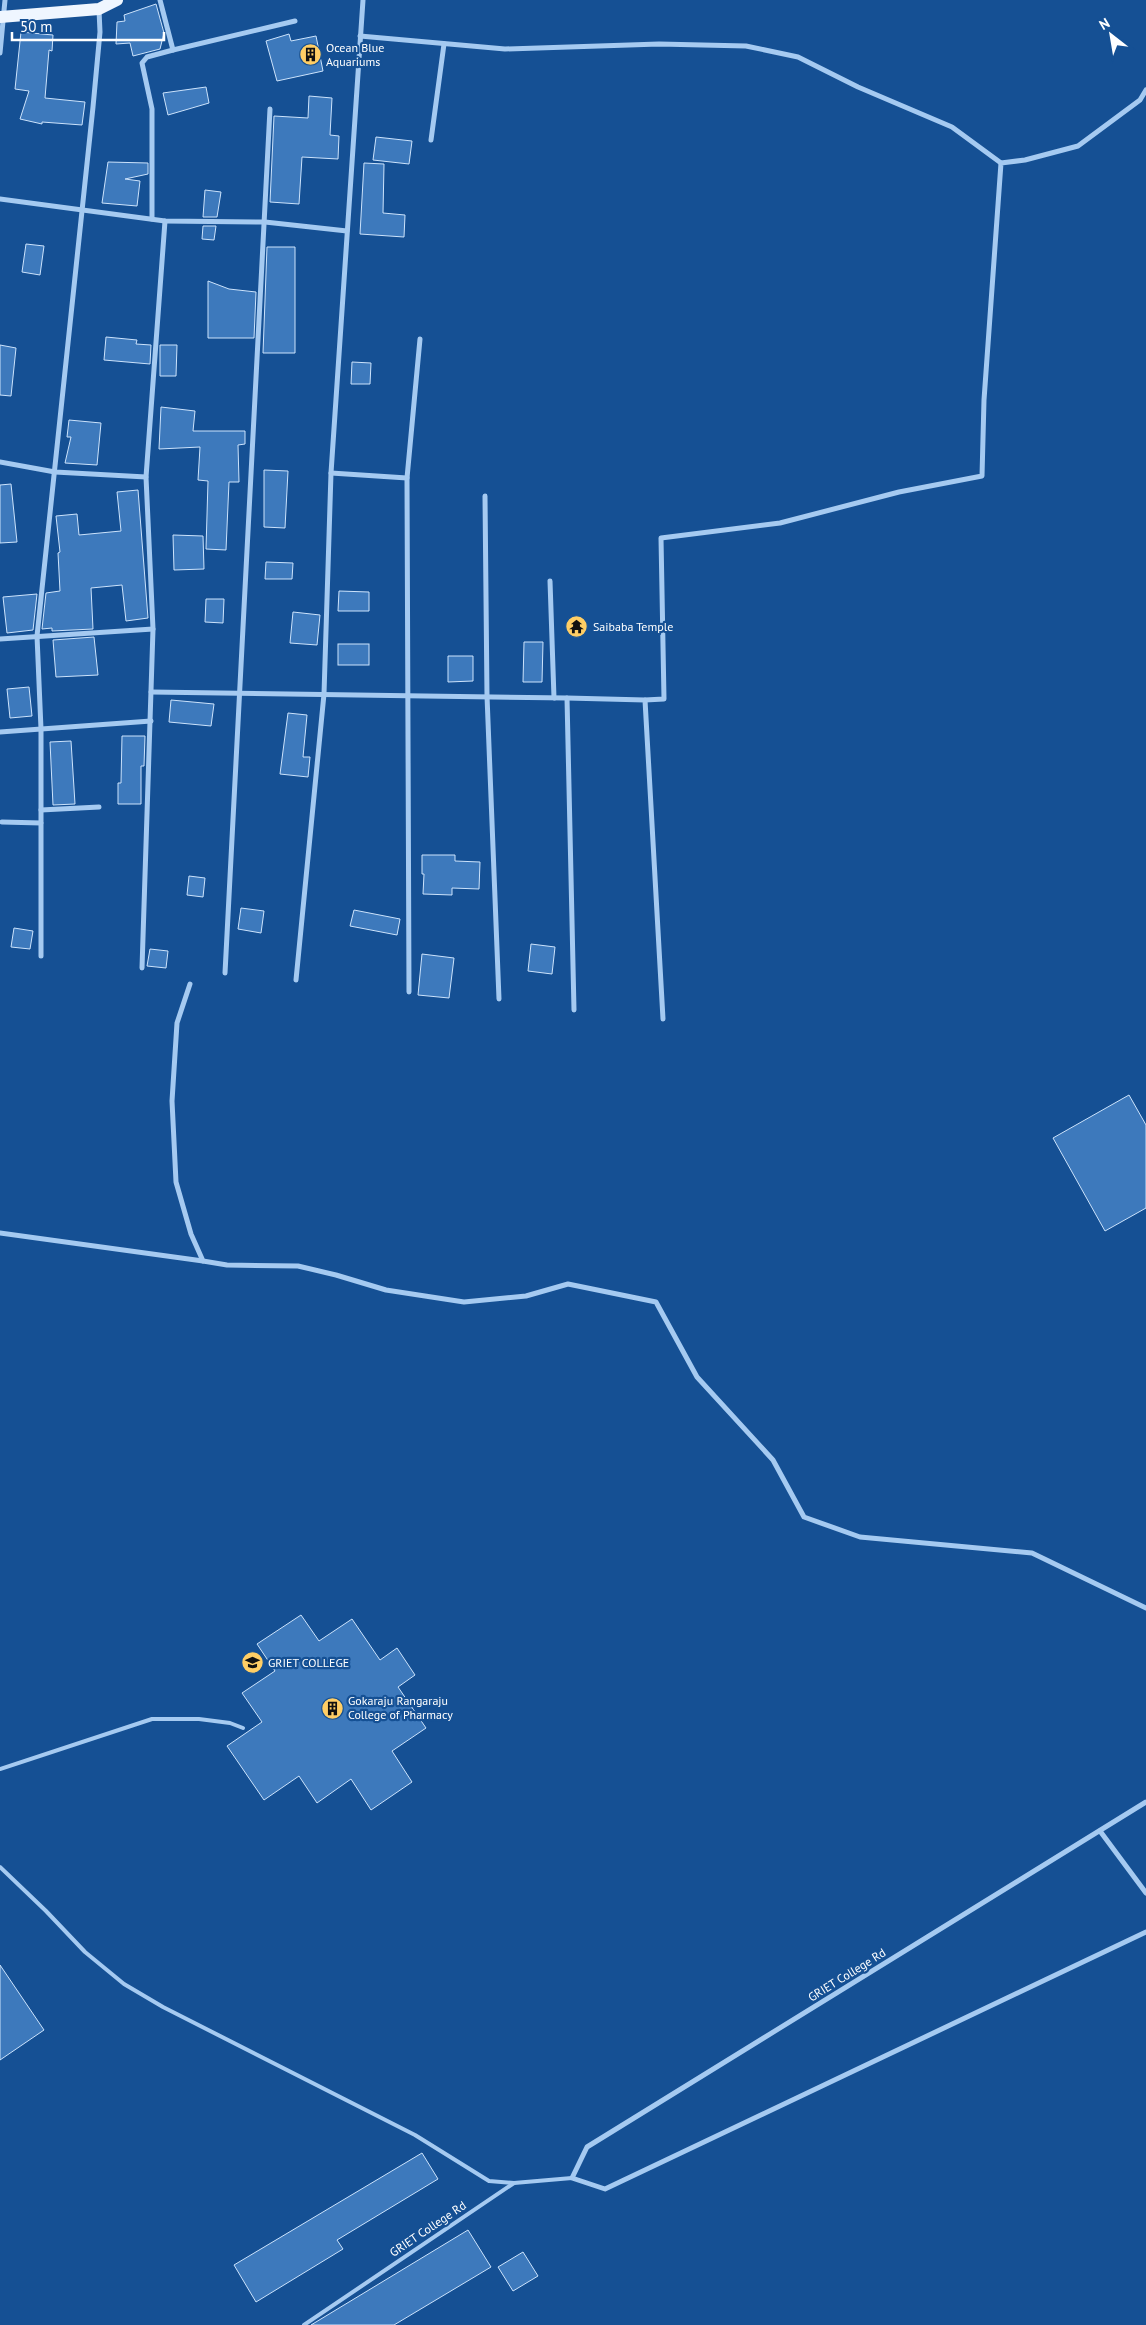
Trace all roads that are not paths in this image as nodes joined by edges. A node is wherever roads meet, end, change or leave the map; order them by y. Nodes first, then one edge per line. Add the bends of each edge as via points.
1 (5, 0) edge
2 (117, 0) edge
3 (160, 0) edge
4 (363, 0) edge
5 (99, 9) junction
6 (2, 17) edge
7 (295, 21) dead end
8 (360, 36) junction
9 (444, 44) junction
10 (173, 50) junction
11 (0, 52) edge
12 (1146, 90) edge
13 (270, 109) dead end
14 (431, 140) dead end
15 (1001, 163) junction
16 (0, 199) edge
17 (83, 210) junction
18 (152, 219) junction
19 (165, 221) junction
20 (265, 222) junction
21 (347, 230) junction
22 (420, 339) dead end
23 (0, 462) edge
24 (55, 472) junction
25 (331, 473) junction
26 (146, 477) junction
27 (407, 478) junction
28 (485, 496) dead end
29 (550, 581) dead end
30 (153, 629) junction
31 (37, 636) junction
32 (0, 639) edge
33 (152, 692) junction
34 (240, 693) junction
35 (324, 694) junction
36 (408, 695) junction
37 (487, 696) junction
38 (554, 698) junction
39 (567, 698) junction
40 (644, 700) junction
41 (150, 722) junction
42 (41, 729) junction
43 (0, 732) edge
44 (99, 807) dead end
45 (41, 810) junction
46 (2, 822) dead end
47 (41, 823) junction
48 (42, 956) dead end
49 (142, 968) dead end
50 (225, 974) dead end
51 (296, 980) dead end
52 (190, 984) dead end
53 (409, 992) dead end
54 (499, 999) dead end
55 (574, 1010) dead end
56 (663, 1019) dead end
57 (0, 1233) edge
58 (203, 1261) junction
59 (1146, 1608) edge
60 (243, 1728) dead end
61 (0, 1769) edge
62 (1146, 1802) edge
63 (1100, 1831) junction
64 (0, 1867) edge
65 (1146, 1893) edge
66 (1146, 1932) edge
67 (572, 2178) junction
68 (514, 2182) junction
69 (304, 2325) edge

1 - 6 street
2 - 5 main road
3 - 10 street
4 - 8 street
5 - 6 main road
5 - 17 street via 100,32
6 - 11 street
7 - 10 street
8 - 9 street
8 - 21 street
9 - 14 street
9 - 15 street via 505,49 659,44 746,46 798,57 952,127
10 - 18 street via 147,57 142,63 152,109
12 - 15 street via 1140,100 1078,146
13 - 20 street
15 - 40 street via 984,400 982,476 899,492 780,523 660,538 664,699
16 - 17 street
17 - 18 street
17 - 24 street
18 - 19 street
19 - 20 street
19 - 26 street
20 - 21 street
20 - 34 street
21 - 25 street
22 - 27 street
23 - 24 street
24 - 26 street
24 - 31 street
25 - 27 street
25 - 35 street
26 - 30 street
27 - 36 street
28 - 37 street
29 - 38 street
30 - 31 street
30 - 33 street
31 - 32 street
31 - 42 street
33 - 34 street
33 - 41 street
34 - 35 street
34 - 50 street
35 - 36 street
35 - 51 street
36 - 37 street
36 - 53 street
37 - 38 street
37 - 54 street
38 - 39 street
39 - 40 street
39 - 55 street
40 - 56 street
41 - 42 street
41 - 49 street
42 - 43 street
42 - 45 street
44 - 45 street
45 - 47 street
46 - 47 street
47 - 48 street
52 - 58 street via 177,1023 172,1100 176,1182 191,1234
57 - 58 street
58 - 59 street via 227,1265 298,1266 386,1290 464,1302 526,1296 568,1284 656,1302 697,1377 773,1460 804,1517 860,1538 1032,1553
60 - 61 lane via 199,1719 152,1719
62 - 63 street, GRIET College Rd
63 - 65 street
63 - 67 street, GRIET College Rd via 586,2147
64 - 68 lane via 85,1952 124,1984 415,2135 489,2181
66 - 67 street via 605,2189
67 - 68 lane
68 - 69 lane, GRIET College Rd

